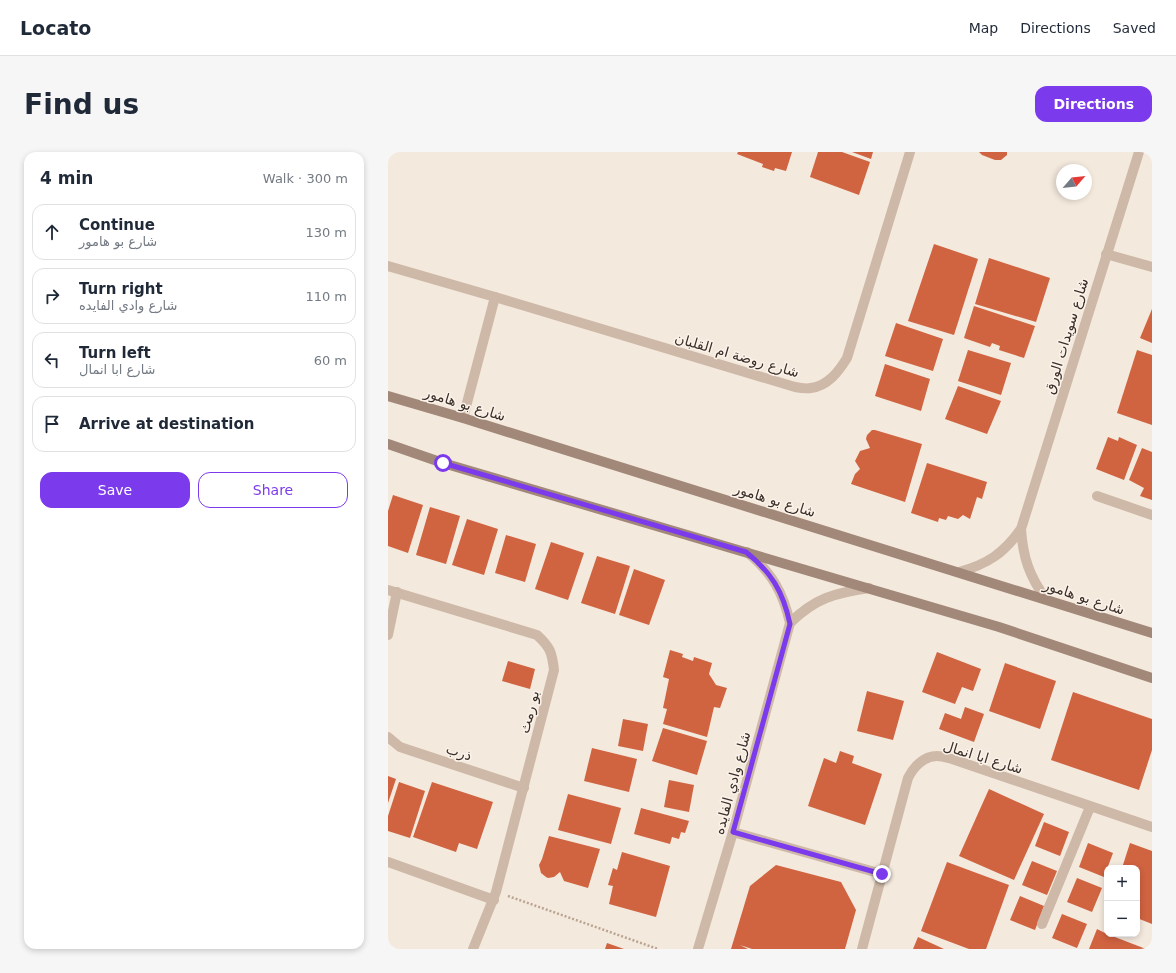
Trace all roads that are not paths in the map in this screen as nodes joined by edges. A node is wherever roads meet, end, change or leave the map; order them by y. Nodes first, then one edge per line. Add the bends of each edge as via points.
1 (910, 152) edge
2 (1139, 152) edge
3 (1106, 254) junction
4 (388, 266) edge
5 (1152, 267) edge
6 (495, 297) junction
7 (388, 396) edge
8 (463, 418) junction
9 (388, 444) edge
10 (1097, 496) dead end
11 (1152, 514) edge
12 (1021, 528) junction
13 (746, 552) junction
14 (959, 572) junction
15 (869, 588) junction
16 (392, 591) edge
17 (1046, 599) junction
18 (790, 624) junction
19 (1152, 633) edge
20 (388, 635) edge
21 (1152, 678) edge
22 (388, 736) edge
23 (524, 788) junction
24 (1090, 806) junction
25 (1152, 827) edge
26 (733, 832) junction
27 (388, 862) edge
28 (882, 874) junction
29 (495, 896) junction
30 (1042, 924) dead end
31 (473, 949) edge
32 (698, 949) edge
33 (862, 949) edge

1 - 6 street, شارع روضة ام القلبان via 847,358 838,372 826,383 811,388 795,387
2 - 3 street, شارع سويدات الورق
3 - 5 street
3 - 12 street, شارع سويدات الورق
4 - 6 street, شارع روضة ام القلبان
6 - 8 street
7 - 8 street, شارع بو هامور
8 - 14 street, شارع بو هامور
9 - 13 street via 443,463
10 - 11 street
12 - 14 street, شارع سويدات الورق via 1012,541 994,557 974,568
12 - 17 street, شارع سويدات الورق via 1025,559 1030,574
13 - 15 street
13 - 18 street, شارع وادي الفايده via 759,562 780,590
14 - 17 street, شارع بو هامور
15 - 18 street, شارع وادي الفايده via 846,592 812,604
15 - 21 street via 999,627
16 - 20 street
16 - 23 street, بو رمث via 537,635 550,648 554,670
17 - 19 street, شارع بو هامور
18 - 26 street, شارع وادي الفايده
22 - 23 street, ذرب via 400,747
23 - 29 street, بو رمث
24 - 25 street, شارع ابا انمال
24 - 28 street, شارع ابا انمال via 952,759 936,756 924,760 913,768 908,778
24 - 30 street
26 - 28 street
26 - 32 street, شارع وادي الفايده
27 - 29 street
28 - 33 street, شارع ابا انمال
29 - 31 street, بو رمث

